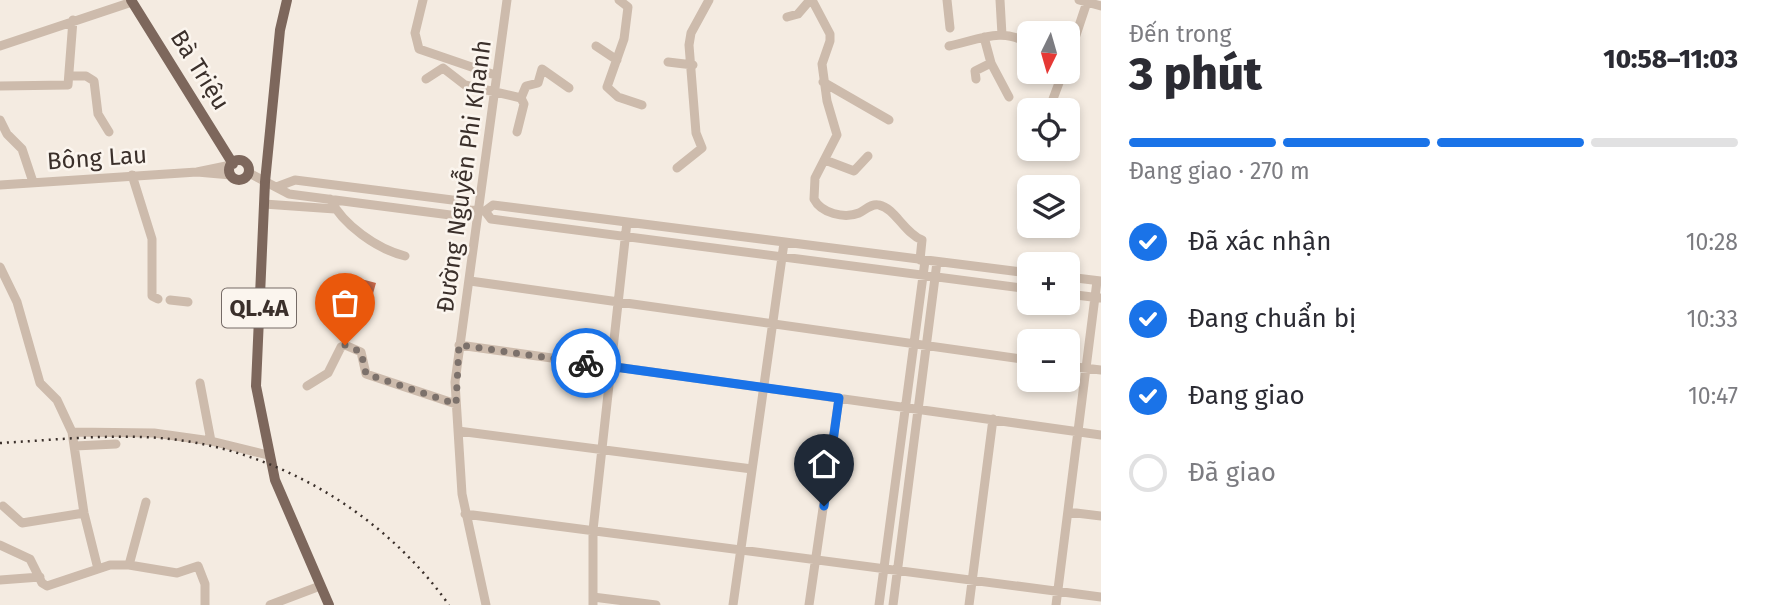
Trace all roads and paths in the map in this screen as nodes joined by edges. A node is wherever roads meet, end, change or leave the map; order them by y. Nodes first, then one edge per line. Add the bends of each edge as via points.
1 (287, 0) edge
2 (423, 0) edge
3 (507, 0) edge
4 (619, 0) edge
5 (709, 0) edge
6 (811, 0) edge
7 (947, 0) edge
8 (1000, 0) edge
9 (131, 1) edge
10 (1083, 1) edge
11 (1101, 6) edge
12 (787, 17) dead end
13 (73, 20) junction
14 (1078, 21) edge
15 (950, 29) dead end
16 (1002, 35) junction
17 (984, 37) junction
18 (1017, 38) edge
19 (0, 46) edge
20 (596, 46) dead end
21 (949, 46) dead end
22 (617, 60) junction
23 (668, 62) dead end
24 (991, 63) junction
25 (693, 65) junction
26 (495, 75) junction
27 (70, 76) junction
28 (426, 79) dead end
29 (976, 79) dead end
30 (823, 82) junction
31 (0, 86) edge
32 (569, 88) dead end
33 (493, 93) junction
34 (1009, 97) dead end
35 (521, 98) junction
36 (642, 105) dead end
37 (0, 120) edge
38 (889, 120) dead end
39 (109, 132) dead end
40 (517, 132) dead end
41 (868, 156) dead end
42 (825, 160) junction
43 (232, 168) junction
44 (677, 168) dead end
45 (249, 173) joint
46 (132, 175) junction
47 (33, 182) junction
48 (265, 182) junction
49 (0, 185) edge
50 (279, 186) junction
51 (330, 199) junction
52 (264, 204) junction
53 (335, 209) junction
54 (477, 211) junction
55 (627, 222) junction
56 (624, 237) junction
57 (785, 243) junction
58 (405, 256) dead end
59 (783, 257) junction
60 (922, 260) junction
61 (937, 262) junction
62 (0, 267) edge
63 (1017, 272) edge
64 (923, 275) junction
65 (935, 277) junction
66 (1080, 279) edge
67 (470, 281) junction
68 (1099, 281) edge
69 (1017, 287) edge
70 (1080, 296) edge
71 (1098, 298) edge
72 (159, 299) dead end
73 (170, 300) dead end
74 (188, 302) dead end
75 (617, 302) junction
76 (773, 324) junction
77 (914, 344) junction
78 (459, 345) junction
79 (926, 346) junction
80 (1017, 358) edge
81 (611, 366) junction
82 (1080, 367) edge
83 (1086, 368) junction
84 (1101, 370) edge
85 (200, 383) dead end
86 (307, 386) dead end
87 (764, 387) junction
88 (839, 398) junction
89 (456, 404) junction
90 (905, 407) junction
91 (918, 409) junction
92 (993, 419) junction
93 (458, 431) junction
94 (72, 432) junction
95 (1078, 432) junction
96 (1101, 435) edge
97 (211, 441) junction
98 (116, 444) dead end
99 (75, 446) junction
100 (602, 449) junction
101 (268, 455) junction
102 (752, 469) junction
103 (146, 502) dead end
104 (2, 506) dead end
105 (1068, 512) junction
106 (84, 513) junction
107 (465, 514) junction
108 (1101, 516) edge
109 (593, 530) junction
110 (0, 545) edge
111 (741, 550) junction
112 (816, 559) junction
113 (129, 565) junction
114 (884, 568) junction
115 (98, 569) junction
116 (897, 570) junction
117 (40, 577) junction
118 (0, 580) edge
119 (973, 580) junction
120 (320, 586) junction
121 (1058, 591) junction
122 (1101, 597) edge
123 (593, 601) edge
124 (194, 605) edge
125 (204, 605) edge
126 (270, 605) edge
127 (329, 605) edge
128 (486, 605) edge
129 (656, 605) edge
130 (733, 605) edge
131 (809, 605) edge
132 (879, 605) edge
133 (892, 605) edge
134 (969, 605) edge
135 (1056, 605) edge

1 - 48 main road, QL.4A
2 - 26 street via 415,33 419,49
3 - 26 street, Đường Nguyễn Phi Khanh
4 - 22 street via 629,13
5 - 25 street via 690,37
6 - 12 street
6 - 30 street via 830,34 822,59
7 - 15 street
8 - 16 street
9 - 13 street
9 - 43 main road, Bà Triệu
10 - 11 street
10 - 14 street
13 - 19 street
13 - 27 street
16 - 17 street
16 - 18 street
17 - 21 street
17 - 24 street
20 - 22 street
22 - 36 street via 607,89
23 - 25 street
24 - 29 street via 975,71
24 - 34 street
25 - 44 street via 695,126 702,147
26 - 33 street, Đường Nguyễn Phi Khanh
27 - 31 street via 66,86
27 - 39 street via 94,81 98,114
28 - 33 street via 443,68 465,85
30 - 38 street
30 - 42 street via 837,135
32 - 35 street via 542,69 538,83 526,86
33 - 35 street
33 - 54 street, Đường Nguyễn Phi Khanh
35 - 40 street via 524,104
37 - 47 street via 22,149
41 - 42 street via 854,171
42 - 60 street via 813,188 818,206 849,215 883,206 922,240
43 - 45 main road via 239,161 246,163
43 - 46 street, Bông Lau
45 - 48 street
46 - 47 street, Bông Lau
46 - 72 street via 150,229 152,296
47 - 49 street, Bông Lau
48 - 50 street
48 - 52 main road, QL.4A
50 - 51 street via 289,194
50 - 54 street via 295,180 401,193 460,201
51 - 53 street
51 - 54 street via 458,216
52 - 53 street
52 - 101 main road, QL.4A via 255,365
53 - 58 street via 383,249
54 - 55 street via 493,205
54 - 56 street via 491,219
54 - 67 street, Đường Nguyễn Phi Khanh
55 - 56 street
55 - 57 street
56 - 59 street
56 - 75 street
57 - 59 street
57 - 60 street
59 - 64 street
59 - 76 street
60 - 61 street
60 - 64 street
61 - 63 street
61 - 65 street
62 - 94 street via 17,302 40,383 57,400
64 - 65 street
64 - 77 street
65 - 69 street
65 - 79 street
66 - 68 street
67 - 75 street
67 - 78 street, Đường Nguyễn Phi Khanh
68 - 71 street
70 - 71 street
71 - 83 street
73 - 74 street
75 - 76 street
75 - 81 street
76 - 77 street
76 - 87 street
77 - 79 street
77 - 90 street
78 - 81 street
78 - 89 street, Đường Nguyễn Phi Khanh
79 - 80 street
79 - 91 street
81 - 87 street
81 - 100 street
82 - 83 street
83 - 84 street
83 - 95 street
85 - 97 street
86 - 89 street via 328,373 345,345 361,352 366,374
87 - 88 street
87 - 102 street
88 - 90 street
88 - 112 street
89 - 93 street, Đường Nguyễn Phi Khanh
90 - 91 street
90 - 114 street
91 - 92 street
91 - 116 street
92 - 95 street
92 - 119 street
93 - 100 street
93 - 107 street, Đường Nguyễn Phi Khanh
94 - 97 street via 134,431
94 - 99 street
95 - 96 street
95 - 105 street
97 - 101 street
98 - 99 street
99 - 106 street
100 - 102 street
100 - 109 street
101 - 120 main road, QL.4A
102 - 111 street
103 - 113 street
104 - 106 street via 22,523
105 - 108 street
105 - 121 street
106 - 115 street
107 - 109 street
107 - 128 street, Đường Nguyễn Phi Khanh
109 - 111 street
109 - 123 street
110 - 117 street via 30,559
111 - 112 street
111 - 130 street
112 - 114 street
112 - 131 street
113 - 115 street
113 - 125 street via 177,573 199,566 205,584
114 - 116 street
114 - 132 street
115 - 117 street via 50,586
116 - 119 street
116 - 133 street
117 - 118 street
119 - 121 street
119 - 134 street
120 - 126 street
120 - 127 main road, QL.4A
121 - 122 street
121 - 135 street
123 - 129 street
124 - 125 street

